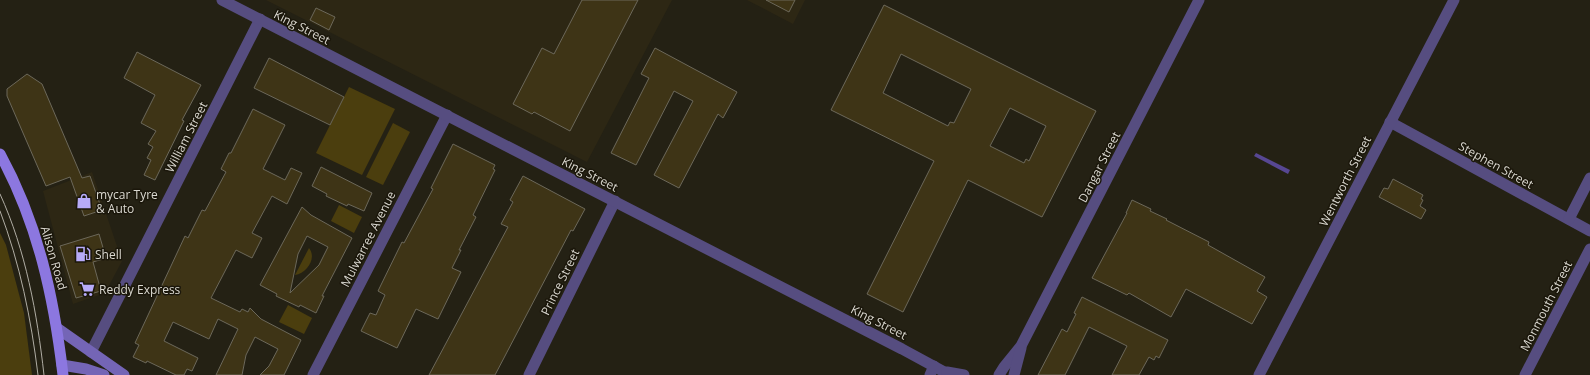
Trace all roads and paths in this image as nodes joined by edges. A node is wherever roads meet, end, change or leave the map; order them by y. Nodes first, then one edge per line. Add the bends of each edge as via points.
1 (222, 0) edge
2 (1199, 0) edge
3 (1454, 0) edge
4 (260, 19) junction
5 (446, 115) junction
6 (1390, 122) junction
7 (0, 154) edge
8 (1590, 178) edge
9 (615, 201) junction
10 (1568, 219) junction
11 (1590, 231) edge
12 (1590, 249) edge
13 (57, 328) junction
14 (1021, 346) junction
15 (91, 352) junction
16 (62, 370) edge
17 (932, 370) edge
18 (948, 374) edge
19 (104, 375) edge
20 (124, 375) edge
21 (313, 375) edge
22 (529, 375) edge
23 (964, 375) edge
24 (999, 375) edge
25 (1014, 375) edge
26 (1259, 375) edge
27 (1525, 375) edge

1 - 4 street, King Street
2 - 14 street, Dangar Street
3 - 6 street, Wentworth Street
4 - 5 street, King Street
4 - 15 street, William Street
5 - 9 street, King Street
5 - 21 street, Mulwarree Avenue
6 - 10 street, Stephen Street
6 - 26 street, Wentworth Street
7 - 13 main road, Alison Road via 31,222 42,255
8 - 10 street
9 - 17 street, King Street
9 - 22 street, Prince Street
10 - 11 street, Stephen Street
12 - 27 street, Monmouth Street
13 - 15 main road
13 - 16 main road, Alison Road
14 - 24 street, Dangar Street
14 - 25 street, Dangar Street
15 - 20 main road
16 - 19 main road via 86,369
17 - 18 street, King Street
18 - 23 street, King Street

